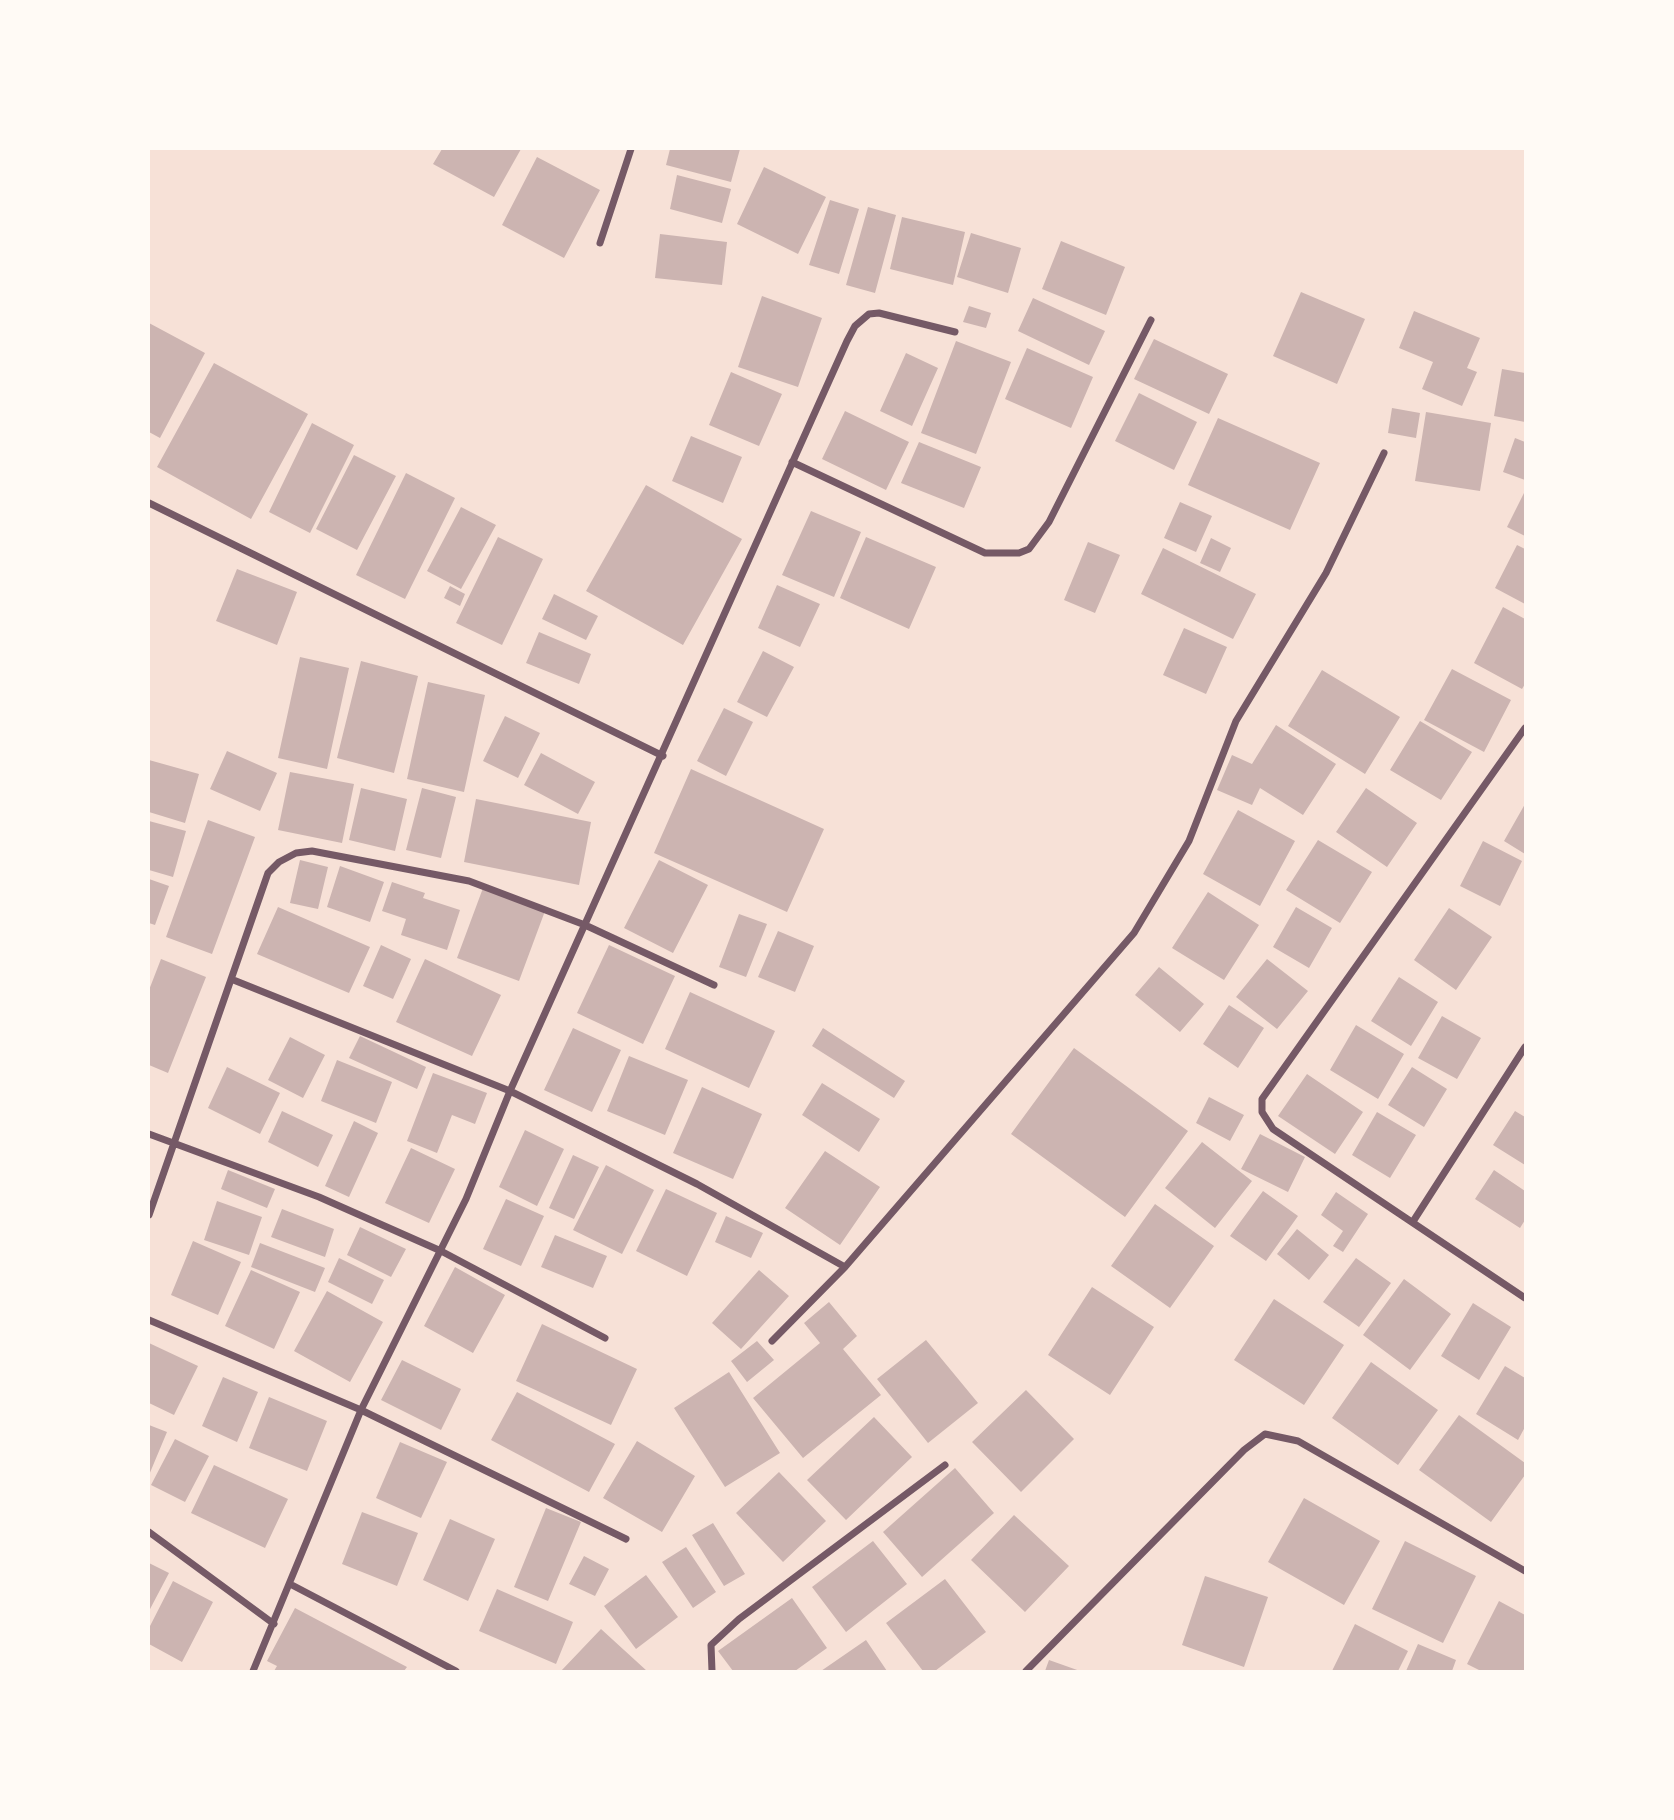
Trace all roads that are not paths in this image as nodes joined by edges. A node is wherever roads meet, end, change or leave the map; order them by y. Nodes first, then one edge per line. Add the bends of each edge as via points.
1 (631, 149) edge
2 (600, 243) dead end
3 (1152, 320) dead end
4 (955, 332) dead end
5 (1384, 453) dead end
6 (792, 462) junction
7 (149, 503) edge
8 (1525, 728) edge
9 (663, 756) junction
10 (585, 925) junction
11 (231, 979) junction
12 (714, 985) dead end
13 (1525, 1048) edge
14 (510, 1091) junction
15 (149, 1134) edge
16 (176, 1142) junction
17 (149, 1215) edge
18 (1414, 1220) junction
19 (441, 1251) junction
20 (845, 1267) junction
21 (1525, 1298) edge
22 (149, 1320) edge
23 (605, 1338) dead end
24 (772, 1341) dead end
25 (361, 1410) junction
26 (945, 1465) dead end
27 (149, 1532) edge
28 (626, 1539) dead end
29 (1525, 1571) edge
30 (290, 1584) junction
31 (274, 1624) junction
32 (253, 1671) edge
33 (456, 1671) edge
34 (712, 1671) edge
35 (1026, 1671) edge

1 - 2 street
3 - 6 street via 1049,523 1029,549 1019,553 985,553
4 - 6 street via 869,314 847,341
5 - 20 street via 1325,573 1236,721 1189,841 1134,933
6 - 9 street
7 - 9 street
8 - 18 street via 1262,1099 1262,1112 1273,1129
9 - 10 street
10 - 11 street via 469,881 304,852 279,862 268,873
10 - 12 street
10 - 14 street
11 - 14 street
11 - 16 street
13 - 18 street
14 - 19 street
14 - 20 street via 697,1184
15 - 16 street
16 - 17 street
16 - 19 street via 319,1197
18 - 21 street
19 - 23 street
19 - 25 street
20 - 24 street
22 - 25 street
25 - 28 street
25 - 30 street
26 - 34 street via 738,1619 711,1645
27 - 31 street
29 - 35 street via 1297,1441 1265,1434
30 - 31 street
30 - 33 street
31 - 32 street

